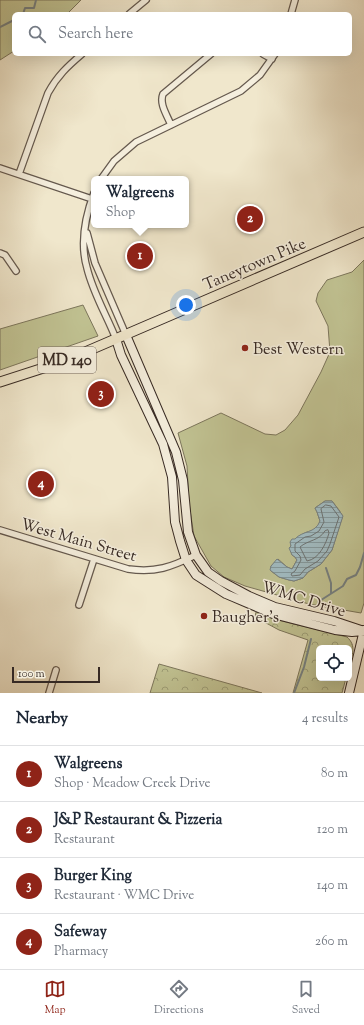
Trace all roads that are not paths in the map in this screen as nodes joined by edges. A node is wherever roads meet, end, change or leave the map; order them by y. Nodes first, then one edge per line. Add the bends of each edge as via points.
1 (146, 0) edge
2 (295, 0) edge
3 (131, 12) edge
4 (292, 12) edge
5 (80, 56) edge
6 (210, 56) edge
7 (274, 56) edge
8 (171, 125) junction
9 (0, 168) edge
10 (19, 174) junction
11 (103, 176) edge
12 (91, 195) edge
13 (91, 204) edge
14 (86, 224) junction
15 (364, 232) edge
16 (0, 253) edge
17 (16, 271) dead end
18 (126, 335) junction
19 (116, 339) junction
20 (0, 382) edge
21 (0, 530) edge
22 (196, 555) junction
23 (94, 559) junction
24 (186, 560) junction
25 (79, 605) dead end
26 (364, 630) edge
27 (364, 658) edge
28 (56, 670) dead end
29 (354, 670) junction
30 (49, 693) edge
31 (349, 693) edge

1 - 3 street
2 - 4 street
5 - 10 street via 64,70 48,92
6 - 8 street via 163,94 162,104
7 - 8 street via 260,75 241,91
8 - 11 street via 127,148
9 - 10 street
10 - 12 street
13 - 14 street
14 - 18 street via 95,262
14 - 19 street via 83,251 87,269
15 - 18 highway, Taneytown Pike / MD 140
16 - 17 street via 5,255
18 - 19 highway, Taneytown Pike / MD 140
18 - 22 main road, WMC Drive via 176,452 183,480 188,532
19 - 20 highway, Taneytown Pike / MD 140 via 62,362
19 - 24 main road, WMC Drive via 168,458 175,522
21 - 23 street, West Main Street
22 - 24 street, West Main Street
22 - 26 main road, WMC Drive via 208,572 249,596 275,607
23 - 24 street, West Main Street via 138,570 157,570
23 - 25 street
24 - 26 main road, WMC Drive via 196,575 214,587 273,614 335,630
26 - 29 main road
27 - 29 main road
28 - 30 street
29 - 31 main road

